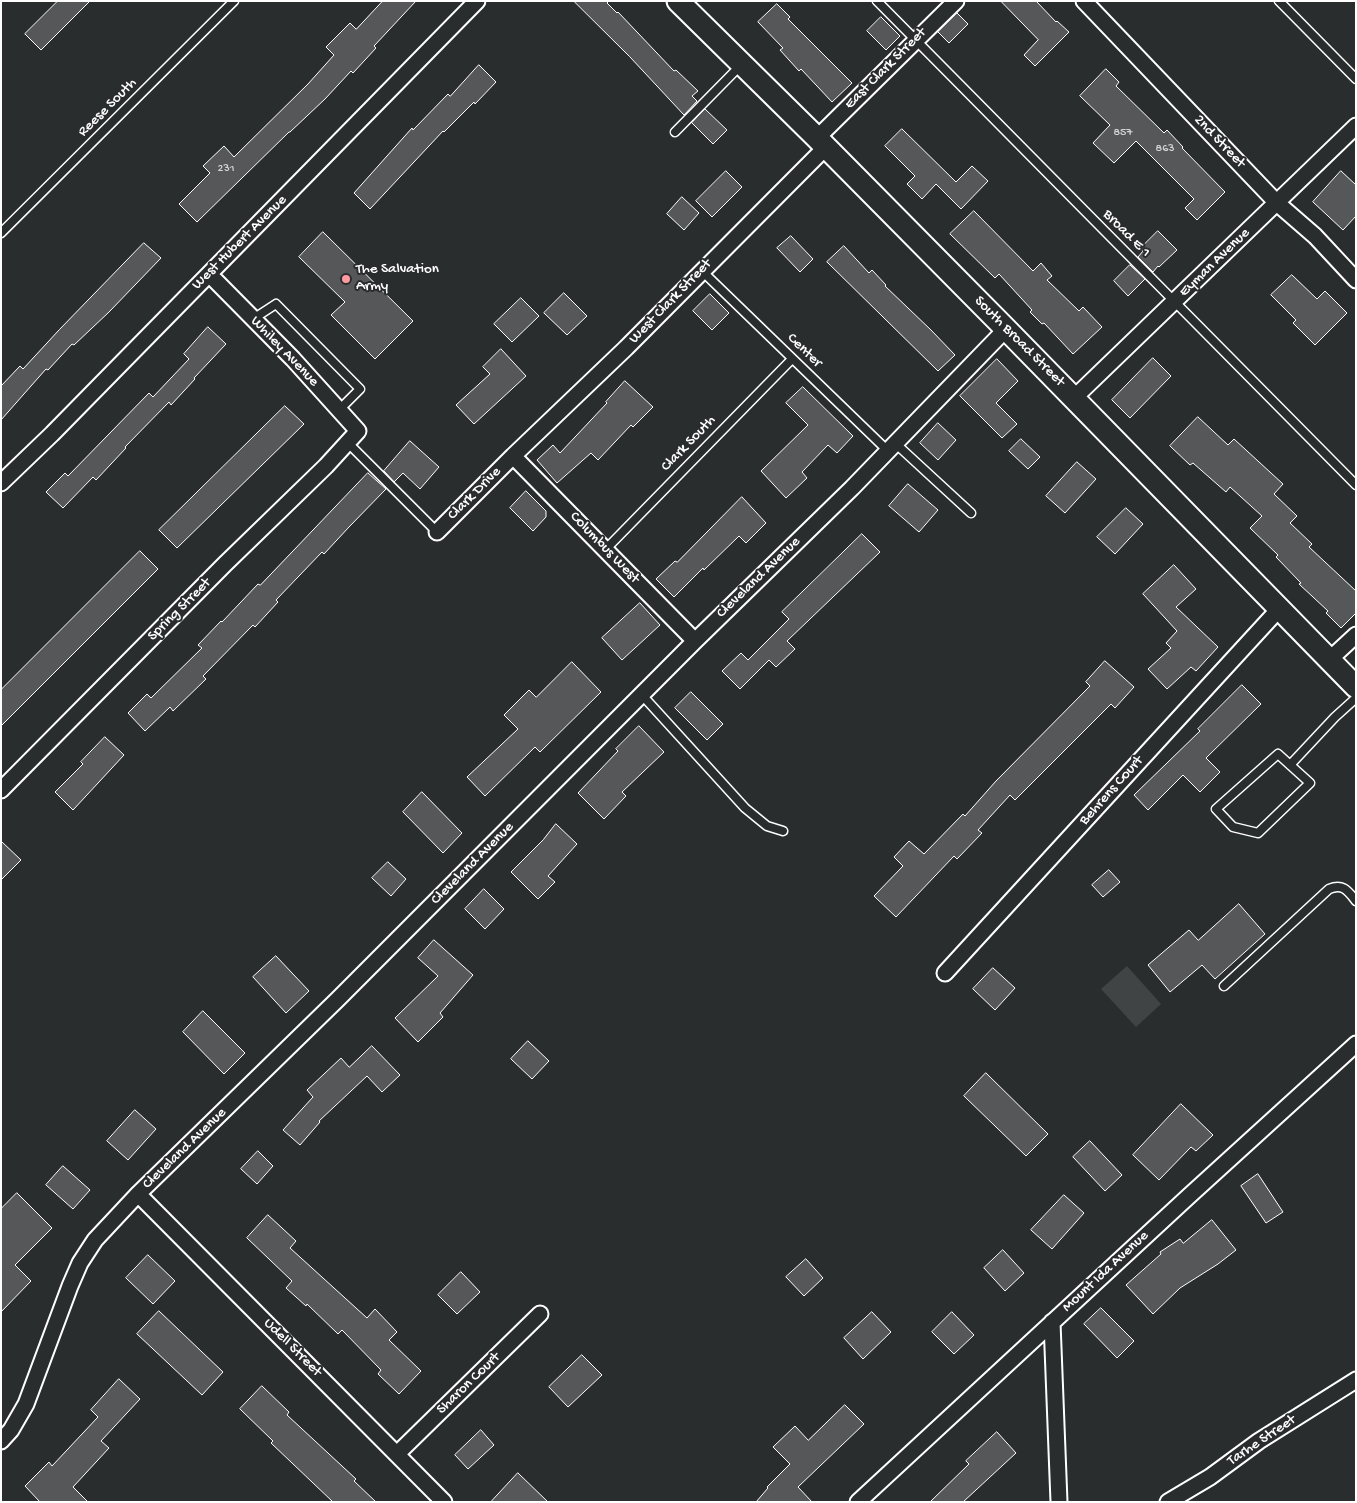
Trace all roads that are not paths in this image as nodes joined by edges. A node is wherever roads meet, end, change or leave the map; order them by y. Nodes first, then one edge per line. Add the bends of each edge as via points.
1 (234, 1) edge
2 (678, 1) edge
3 (877, 1) edge
4 (956, 1) edge
5 (1084, 1) edge
6 (1279, 1) edge
7 (473, 3) edge
8 (916, 40) junction
9 (742, 64) junction
10 (1356, 79) edge
11 (1356, 126) edge
12 (675, 132) dead end
13 (821, 142) junction
14 (1277, 203) junction
15 (1, 233) edge
16 (702, 271) junction
17 (209, 274) junction
18 (1356, 280) edge
19 (1174, 302) junction
20 (253, 318) junction
21 (1006, 329) junction
22 (792, 359) junction
23 (1074, 398) junction
24 (339, 410) junction
25 (358, 430) joint
26 (347, 442) junction
27 (892, 447) junction
28 (513, 456) junction
29 (1, 483) edge
30 (1356, 485) edge
31 (971, 513) dead end
32 (437, 532) joint
33 (605, 550) junction
34 (1279, 608) junction
35 (1356, 634) edge
36 (695, 641) junction
37 (1329, 660) junction
38 (1356, 687) edge
39 (642, 695) junction
40 (1356, 698) edge
41 (1290, 765) junction
42 (1, 790) edge
43 (783, 831) dead end
44 (1356, 901) edge
45 (945, 973) dead end
46 (1224, 986) dead end
47 (1356, 1044) edge
48 (138, 1194) junction
49 (540, 1314) dead end
50 (1052, 1322) junction
51 (1356, 1380) edge
52 (1, 1441) edge
53 (397, 1454) junction
54 (444, 1502) edge
55 (858, 1502) edge
56 (1059, 1502) edge
57 (1168, 1502) edge

1 - 15 lane, Reese South
2 - 9 street, South Broad Street
3 - 8 lane, Broad E 1
4 - 8 street, East Clark Street
5 - 14 street, 2nd Street
6 - 10 lane
7 - 17 street, West Hubert Avenue
8 - 13 street, East Clark Street
8 - 19 lane, Broad E 1
9 - 12 lane
9 - 13 street, South Broad Street
11 - 14 street, Eyman Avenue
13 - 16 street, West Clark Street
13 - 21 street, South Broad Street
14 - 18 street, 2nd Street via 1315,236
14 - 19 street, Eyman Avenue
16 - 22 lane, Center
16 - 28 street, West Clark Street
17 - 20 street, Whiley Avenue
17 - 29 street, West Hubert Avenue
19 - 23 street, Eyman Avenue
19 - 30 lane, Broad E 1
20 - 24 street, Whiley Avenue
20 - 24 lane via 276,304 360,389
21 - 23 street, South Broad Street
21 - 27 street, Cleveland Avenue
22 - 27 lane, Center
22 - 33 lane, Clark South
23 - 34 street, South Broad Street
24 - 25 street, Whiley Avenue
25 - 26 street, Spring Street
26 - 32 lane
26 - 42 street, Spring Street
27 - 31 lane, Center
27 - 36 street, Cleveland Avenue
28 - 32 street, Clark Drive
28 - 33 street, Columbus West
33 - 36 street, Columbus West
34 - 37 street, South Broad Street
34 - 45 street, Behrens Court
35 - 37 street
36 - 39 street, Cleveland Avenue
37 - 38 street, South Broad Street
39 - 43 lane via 746,808 767,826
39 - 48 street, Cleveland Avenue
40 - 41 lane
41 - 41 lane via 1310,783 1258,833 1233,827 1216,809 1278,754
44 - 46 lane via 1343,887 1329,889
47 - 50 street, Mount Ida Avenue
48 - 52 street, Cleveland Avenue via 95,1240 80,1263 26,1404
48 - 53 street, Udell Street
49 - 53 street, Sharon Court
50 - 55 street, Mount Ida Avenue
50 - 56 street
51 - 57 street, Tarhe Street
53 - 54 street, Udell Street

